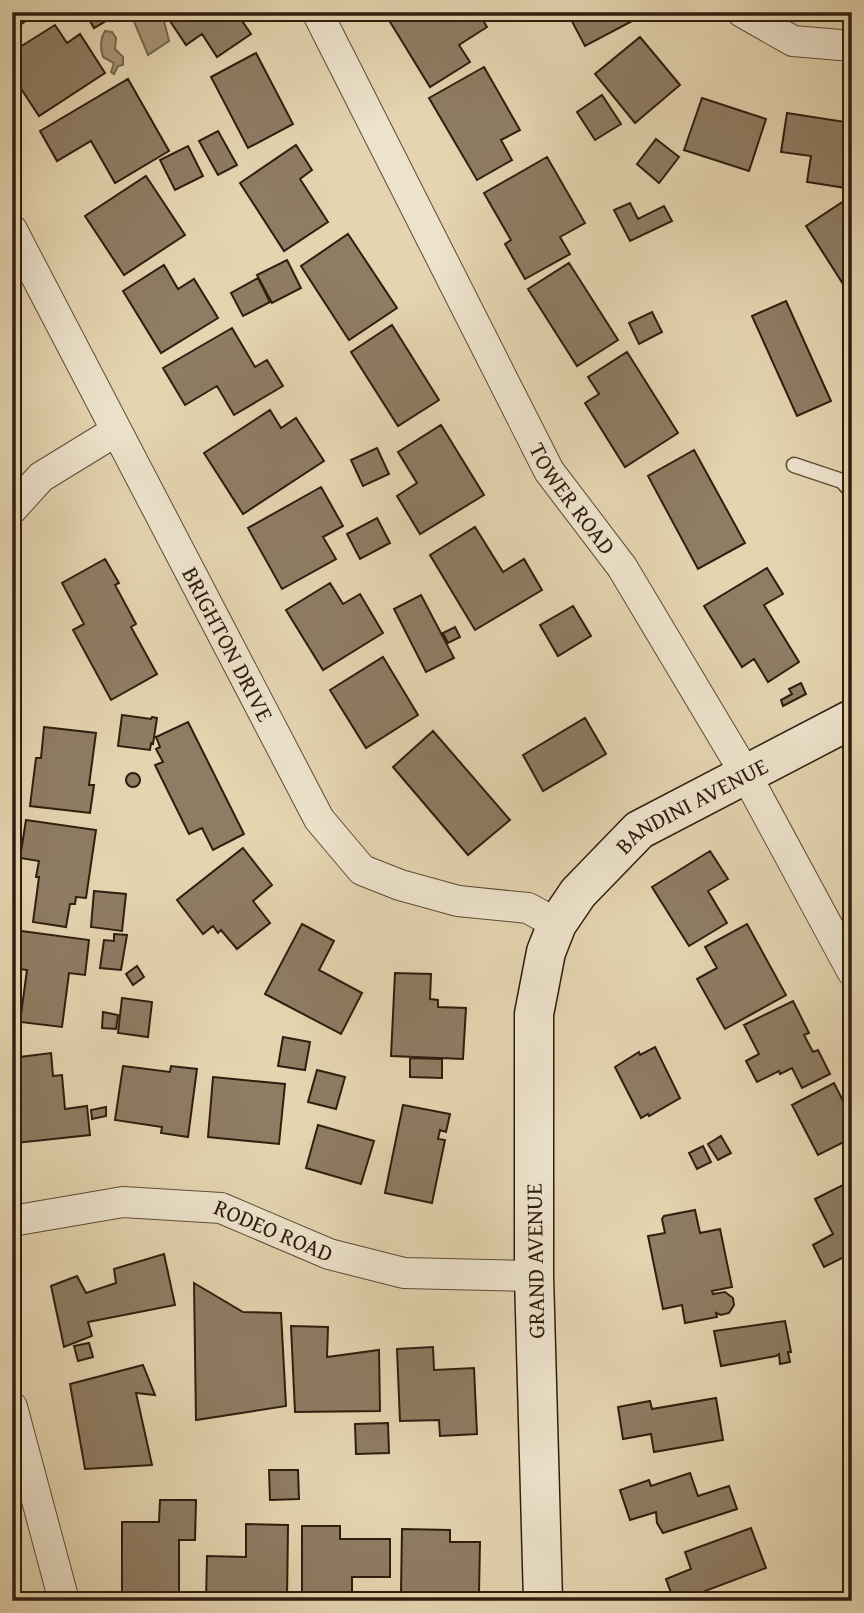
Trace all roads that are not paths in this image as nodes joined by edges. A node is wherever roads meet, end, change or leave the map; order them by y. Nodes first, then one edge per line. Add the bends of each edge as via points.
1 (317, 12) edge
2 (742, 12) edge
3 (852, 47) edge
4 (12, 230) edge
5 (116, 431) junction
6 (794, 465) dead end
7 (852, 492) edge
8 (12, 509) edge
9 (852, 719) edge
10 (745, 773) junction
11 (557, 924) junction
12 (852, 971) edge
13 (12, 1221) edge
14 (534, 1276) junction
15 (12, 1407) edge
16 (64, 1601) edge
17 (543, 1601) edge

1 - 10 street, TOWER ROAD via 549,471 622,567
2 - 3 street via 793,41
4 - 5 street, BRIGHTON DRIVE
5 - 8 street via 41,477
5 - 11 street, BRIGHTON DRIVE via 319,819 362,870 458,901 528,908
6 - 7 lane via 842,481
9 - 10 street, BANDINI AVENUE
10 - 11 street, BANDINI AVENUE via 639,830 578,893
10 - 12 street, TOWER ROAD
11 - 14 street, GRAND AVENUE via 546,952 534,1014
13 - 14 street, RODEO ROAD via 123,1202 221,1208 329,1254 404,1273
14 - 17 street, GRAND AVENUE
15 - 16 street

